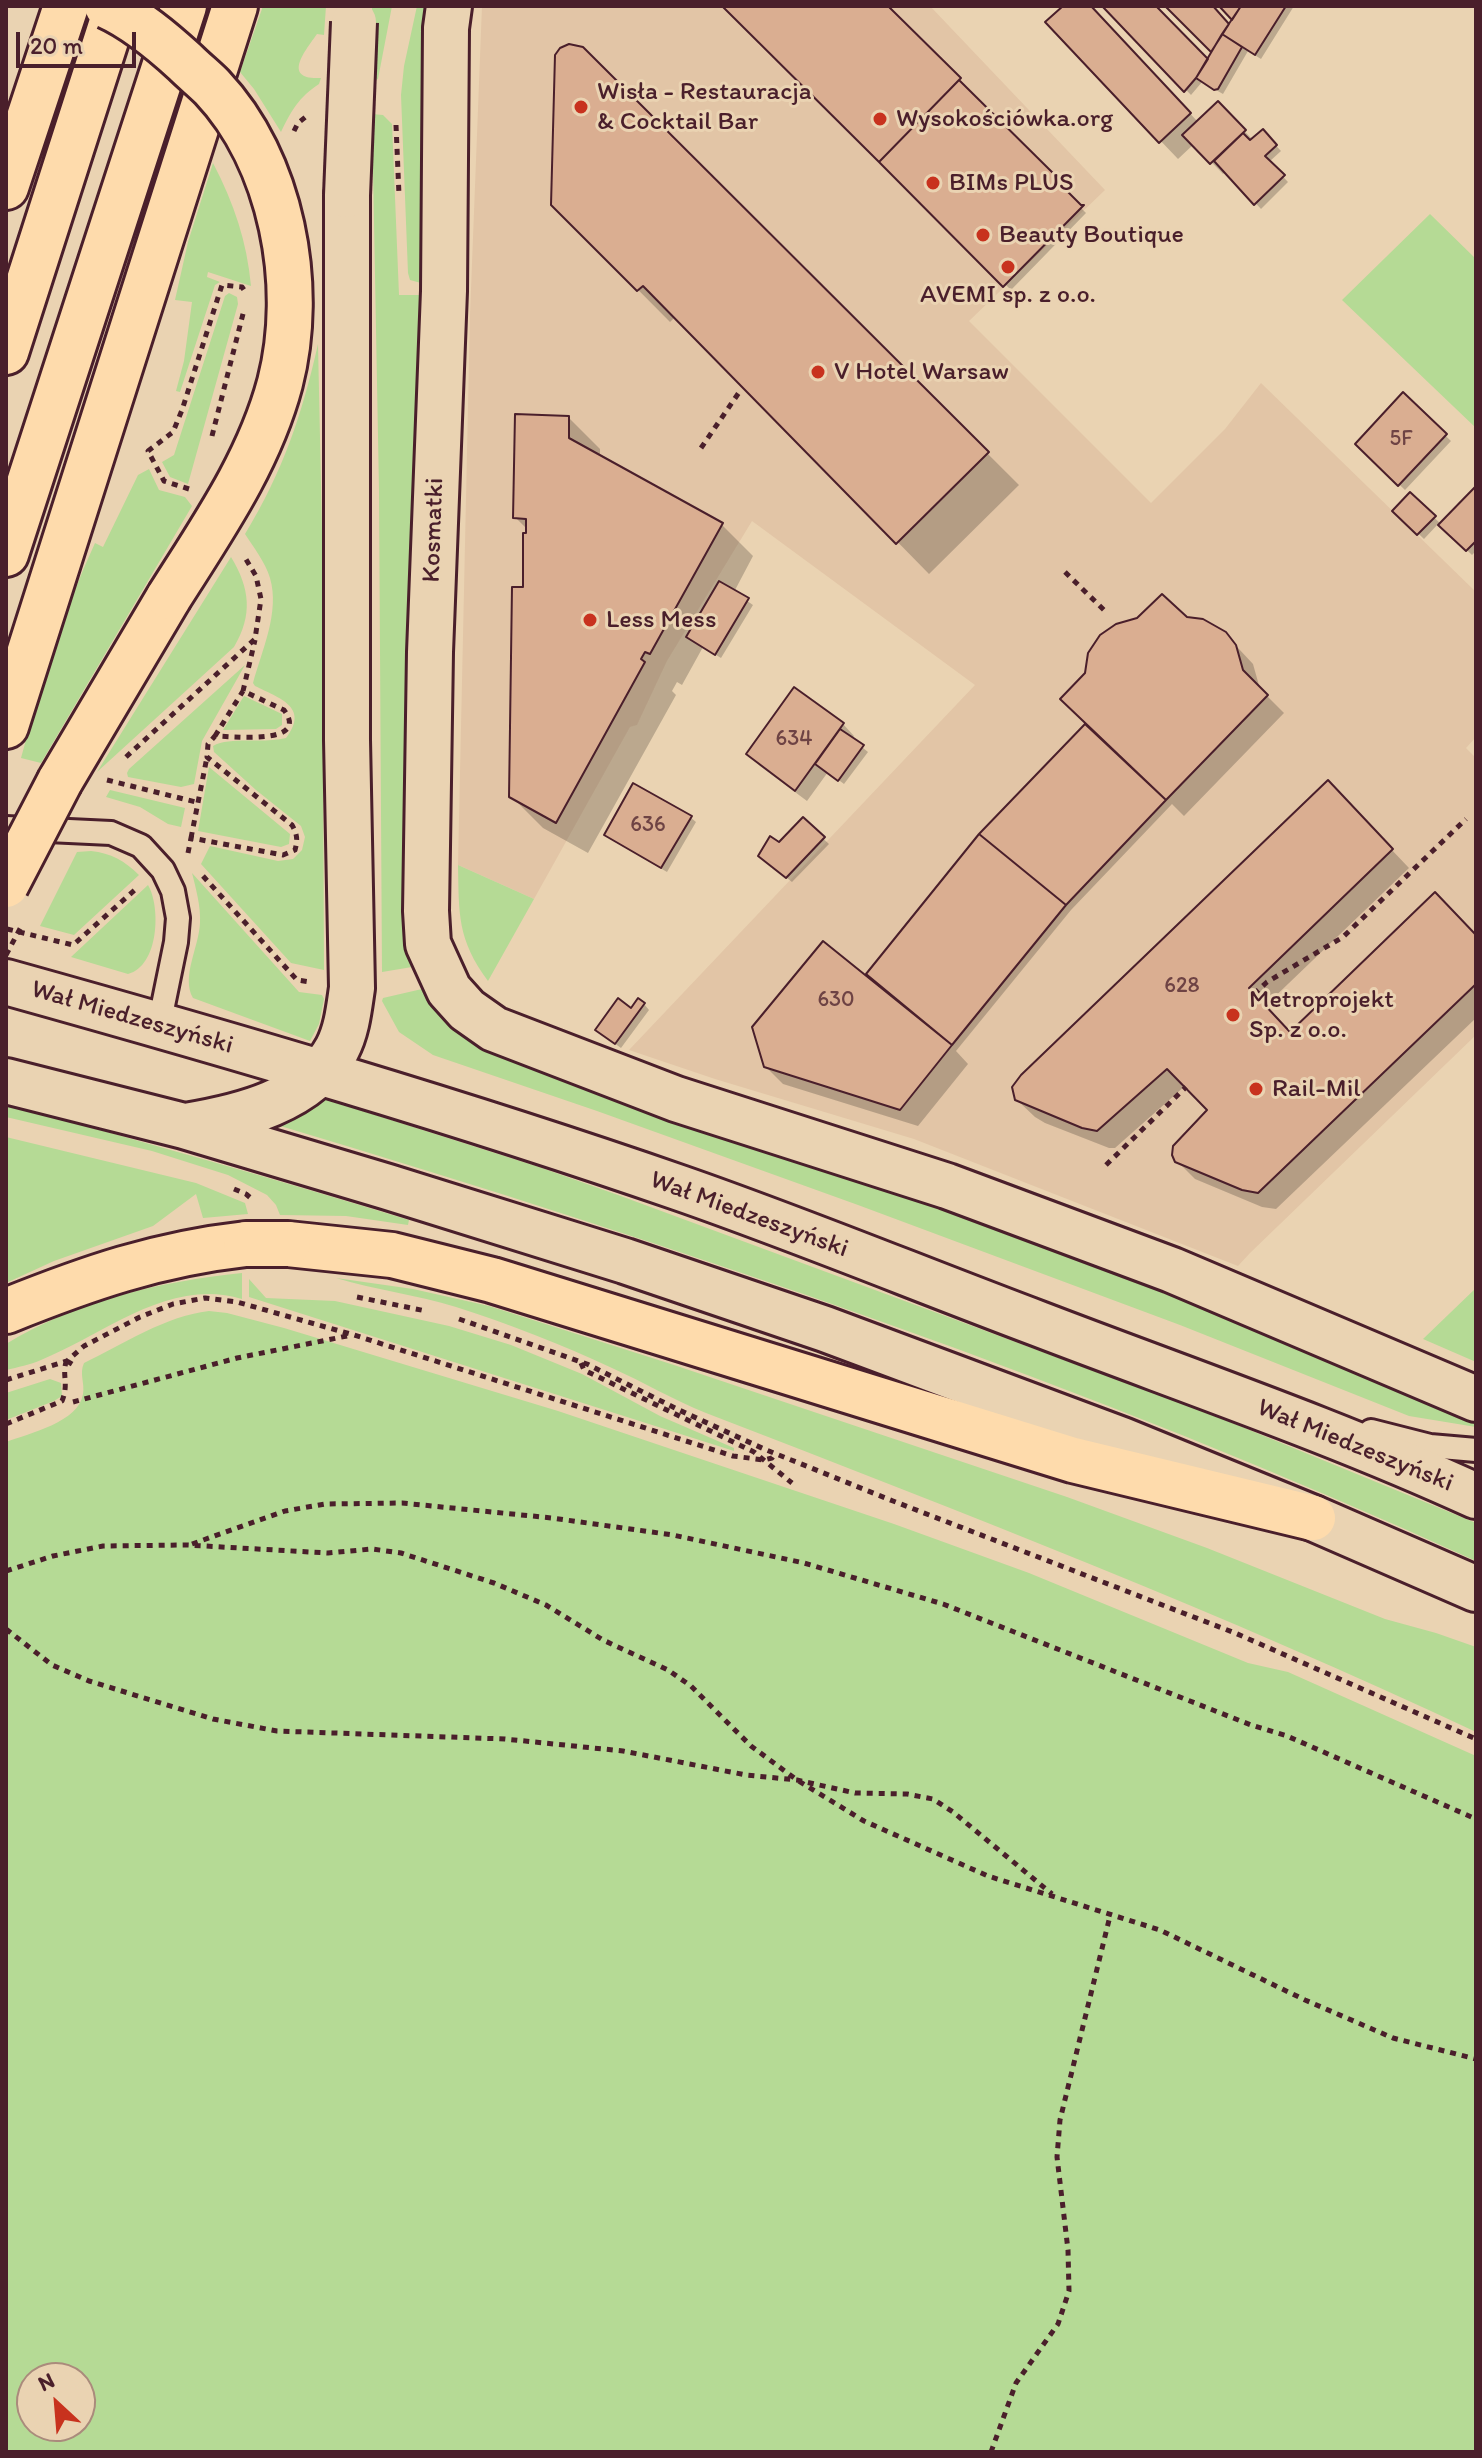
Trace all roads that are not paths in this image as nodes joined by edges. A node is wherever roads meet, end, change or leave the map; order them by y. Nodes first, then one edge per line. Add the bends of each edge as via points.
1 (66, 6) edge
2 (107, 6) edge
3 (117, 6) edge
4 (184, 6) edge
5 (235, 6) edge
6 (449, 6) edge
7 (354, 14) edge
8 (6, 187) edge
9 (6, 352) edge
10 (6, 554) edge
11 (6, 726) edge
12 (6, 828) edge
13 (6, 885) edge
14 (6, 982) edge
15 (159, 1025) junction
16 (321, 1072) junction
17 (6, 1081) edge
18 (184, 1126) junction
19 (6, 1311) edge
20 (1217, 1391) junction
21 (1476, 1399) edge
22 (1476, 1450) edge
23 (1476, 1496) edge
24 (1313, 1518) junction
25 (1476, 1589) edge

1 - 8 main road
2 - 13 main road, bridge via 168,46 213,88 264,170 285,241 290,287 285,359 265,429 229,502 60,781
3 - 9 main road
4 - 10 main road
5 - 11 main road
6 - 21 main road, Kosmatki via 426,911 428,944 449,990 494,1029 676,1099 947,1186 1172,1270
7 - 16 main road, bridge via 347,195 352,988 338,1048
12 - 15 lane via 111,833 141,846 163,870 178,918
14 - 15 main road, Wał Miedzeszyński
15 - 16 main road, Wał Miedzeszyński
16 - 18 main road via 301,1088 242,1114
16 - 20 main road, Wał Miedzeszyński via 682,1189
17 - 18 main road
18 - 24 main road via 625,1261 825,1329
19 - 24 main road via 78,1282 209,1248 267,1244 392,1255 492,1280 1073,1460
20 - 22 lane via 1430,1446
20 - 23 main road, Wał Miedzeszyński
24 - 25 main road

